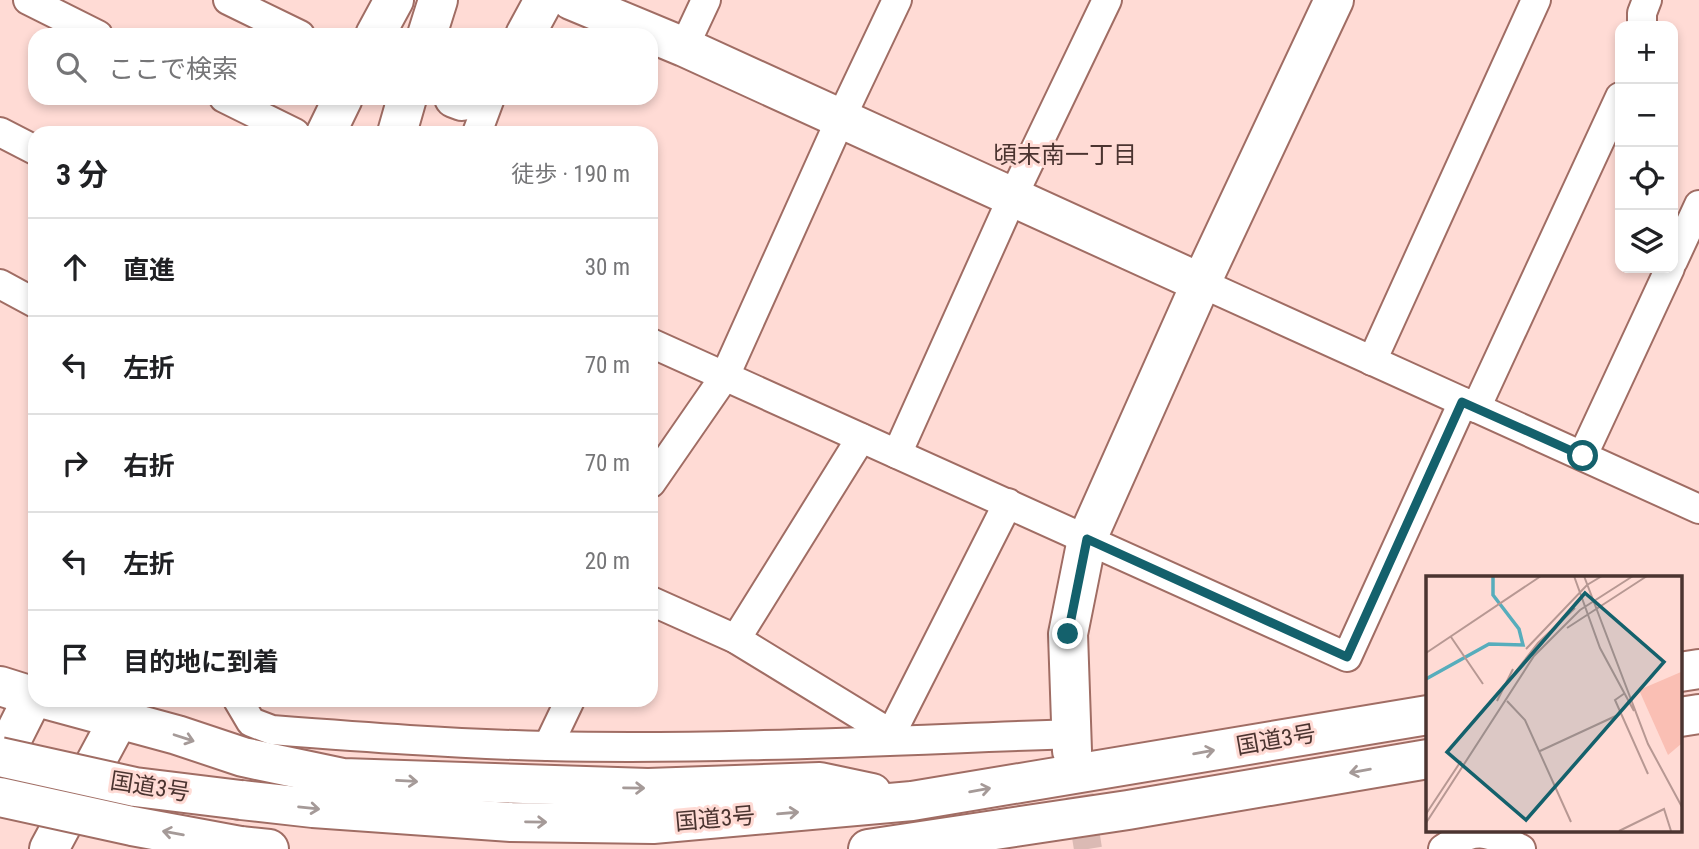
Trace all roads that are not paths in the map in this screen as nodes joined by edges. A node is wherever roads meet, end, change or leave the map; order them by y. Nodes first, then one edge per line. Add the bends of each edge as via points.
1 (28, 0) edge
2 (228, 0) edge
3 (394, 0) edge
4 (438, 0) edge
5 (544, 0) edge
6 (571, 0) edge
7 (706, 0) edge
8 (898, 0) edge
9 (1107, 0) edge
10 (1334, 0) edge
11 (1536, 0) edge
12 (1647, 0) edge
13 (1642, 21) edge
14 (84, 28) edge
15 (286, 28) edge
16 (379, 28) edge
17 (428, 28) edge
18 (529, 28) edge
19 (638, 28) edge
20 (658, 36) edge
21 (684, 47) junction
22 (239, 105) edge
23 (340, 105) edge
24 (405, 105) edge
25 (487, 105) edge
26 (1615, 107) edge
27 (841, 118) junction
28 (281, 126) edge
29 (329, 126) edge
30 (399, 126) edge
31 (480, 126) edge
32 (0, 132) edge
33 (28, 146) edge
34 (1012, 198) junction
35 (1699, 205) edge
36 (1678, 250) edge
37 (1668, 273) edge
38 (1201, 283) junction
39 (0, 284) edge
40 (28, 299) edge
41 (658, 346) edge
42 (1372, 361) junction
43 (725, 376) junction
44 (1469, 405) junction
45 (862, 438) junction
46 (897, 454) junction
47 (1583, 456) junction
48 (658, 473) edge
49 (1696, 500) edge
50 (1008, 503) junction
51 (1087, 539) junction
52 (658, 604) edge
53 (736, 639) junction
54 (28, 699) edge
55 (106, 707) edge
56 (242, 707) edge
57 (567, 707) edge
58 (124, 710) edge
59 (1426, 715) edge
60 (1072, 743) joint
61 (548, 746) junction
62 (0, 757) edge
63 (1426, 759) edge
64 (0, 763) edge
65 (0, 797) edge
66 (912, 801) junction
67 (1128, 810) junction
68 (49, 849) edge
69 (268, 849) edge
70 (868, 849) edge
71 (991, 849) edge
72 (1443, 849) edge
73 (1521, 849) edge

1 - 14 street
2 - 15 street
3 - 16 main road
4 - 17 main road
5 - 18 main road
6 - 19 main road
7 - 21 street
8 - 27 street
9 - 34 street
10 - 38 main road
11 - 42 street
12 - 13 street
20 - 21 main road
21 - 27 main road
22 - 28 street
23 - 29 main road
24 - 30 main road
25 - 31 street
26 - 44 street
27 - 34 main road
27 - 43 street
32 - 33 street
34 - 38 main road
34 - 46 street
35 - 36 street
37 - 47 street
38 - 42 street
38 - 51 main road
39 - 40 street
41 - 43 street
42 - 44 street
43 - 45 street
43 - 48 street
44 - 47 street
44 - 51 street via 1347,657
45 - 46 street
45 - 53 street
46 - 50 street
47 - 49 street
50 - 51 street
50 - 53 street via 891,734
51 - 60 main road via 1068,634
52 - 53 street
54 - 64 main road
55 - 58 main road
56 - 61 street via 251,722 272,730
57 - 61 street
58 -> 66 main road via 243,757 343,778 648,788 820,782
58 - 68 main road
66 -> 59 main road, 国道3号
60 - 61 street
62 -> 66 main road, 国道3号, bridge via 135,787 313,808 511,821 653,824
63 -> 67 main road, 国道3号
69 -> 65 main road, 国道3号, bridge
67 - 70 main road, 国道3号
67 - 71 main road
72 - 73 street via 1459,838 1487,832

